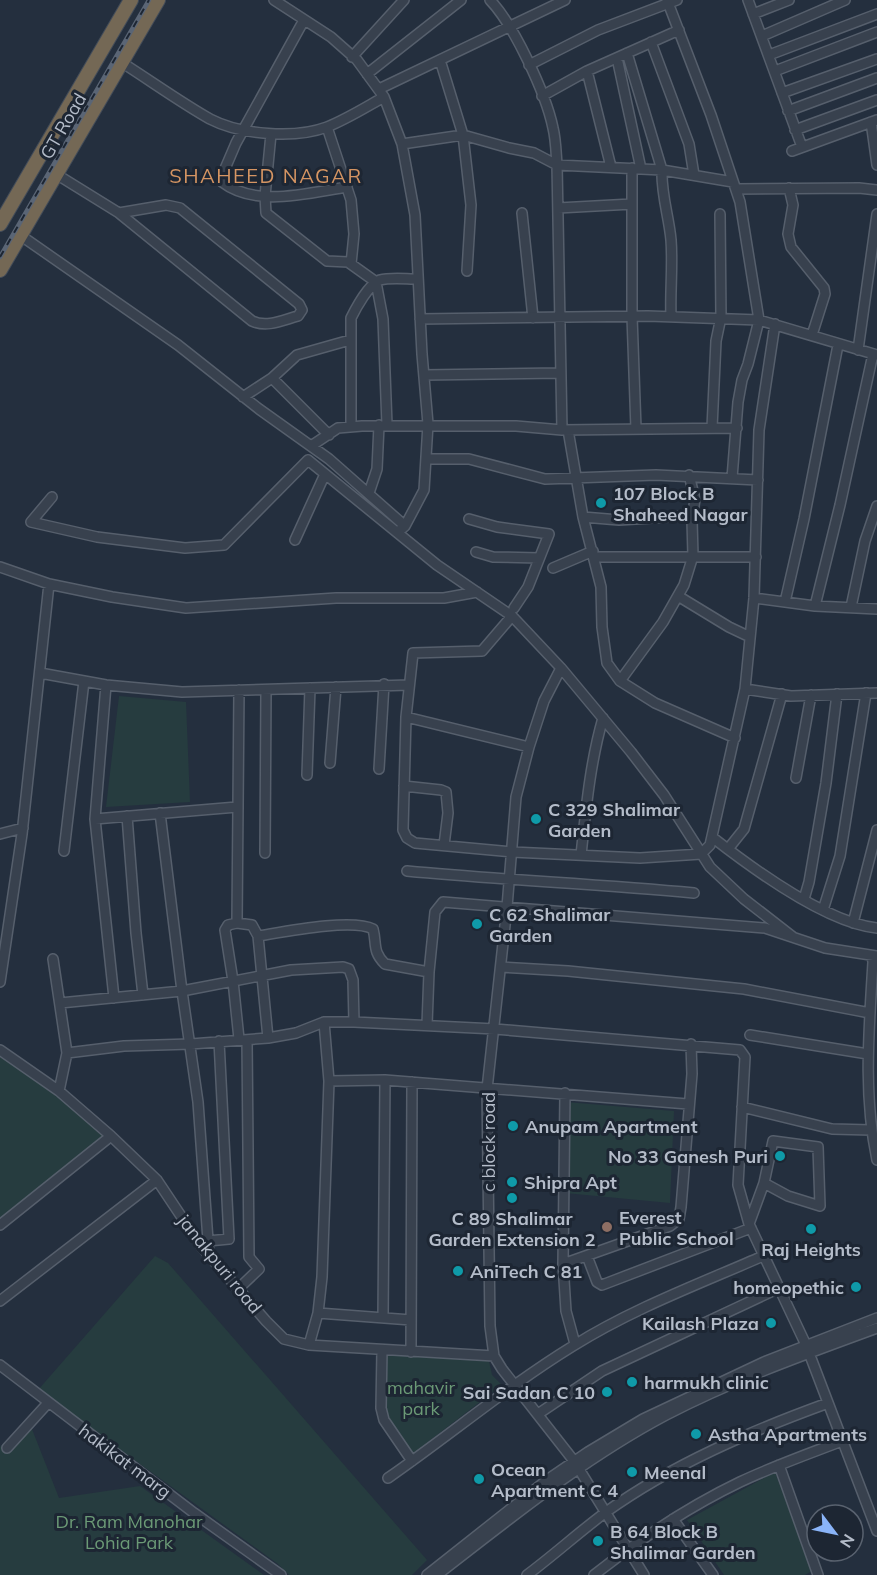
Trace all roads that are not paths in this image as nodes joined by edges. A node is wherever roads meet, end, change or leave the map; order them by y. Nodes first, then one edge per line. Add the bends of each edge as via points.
1 (131, 0) edge
2 (158, 0) edge
3 (274, 0) edge
4 (404, 0) edge
5 (565, 0) edge
6 (748, 0) edge
7 (789, 0) edge
8 (845, 0) edge
9 (455, 1) edge
10 (494, 1) edge
11 (671, 1) edge
12 (753, 14) junction
13 (877, 14) edge
14 (304, 20) junction
15 (508, 26) junction
16 (679, 30) junction
17 (877, 32) edge
18 (762, 36) junction
19 (651, 42) junction
20 (627, 53) junction
21 (769, 55) junction
22 (352, 57) junction
23 (617, 58) junction
24 (877, 59) edge
25 (440, 60) junction
26 (121, 62) junction
27 (529, 65) junction
28 (587, 71) junction
29 (775, 71) junction
30 (367, 74) junction
31 (877, 78) edge
32 (381, 93) junction
33 (782, 93) junction
34 (542, 96) junction
35 (877, 100) edge
36 (788, 111) junction
37 (874, 121) edge
38 (327, 127) junction
39 (243, 129) junction
40 (795, 130) junction
41 (271, 134) junction
42 (462, 135) junction
43 (402, 144) junction
44 (802, 147) junction
45 (792, 151) dead end
46 (557, 165) junction
47 (877, 165) edge
48 (611, 167) junction
49 (637, 168) junction
50 (662, 170) junction
51 (56, 174) junction
52 (694, 175) junction
53 (734, 186) junction
54 (347, 187) junction
55 (789, 188) junction
56 (877, 190) edge
57 (265, 196) junction
58 (632, 204) junction
59 (558, 208) junction
60 (118, 213) junction
61 (522, 213) dead end
62 (720, 214) dead end
63 (877, 214) edge
64 (0, 224) edge
65 (20, 235) junction
66 (351, 264) junction
67 (0, 270) edge
68 (467, 271) dead end
69 (418, 279) junction
70 (376, 282) junction
71 (632, 316) junction
72 (671, 316) junction
73 (721, 317) junction
74 (533, 318) junction
75 (559, 318) junction
76 (420, 319) junction
77 (759, 320) junction
78 (775, 324) junction
79 (812, 335) junction
80 (350, 340) junction
81 (838, 345) junction
82 (858, 350) junction
83 (875, 355) edge
84 (560, 373) junction
85 (424, 375) junction
86 (272, 378) junction
87 (243, 397) junction
88 (428, 424) junction
89 (383, 425) junction
90 (351, 426) junction
91 (712, 428) junction
92 (737, 428) junction
93 (636, 429) junction
94 (565, 430) junction
95 (328, 435) junction
96 (311, 446) junction
97 (428, 459) junction
98 (325, 474) junction
99 (689, 475) junction
100 (575, 477) junction
101 (732, 478) junction
102 (758, 480) junction
103 (369, 493) junction
104 (52, 497) dead end
105 (877, 506) edge
106 (583, 517) junction
107 (469, 519) dead end
108 (692, 519) junction
109 (402, 529) junction
110 (295, 540) dead end
111 (476, 552) dead end
112 (594, 554) junction
113 (693, 556) junction
114 (756, 557) junction
115 (539, 558) junction
116 (0, 567) edge
117 (553, 568) dead end
118 (49, 584) junction
119 (477, 592) junction
120 (678, 596) junction
121 (754, 598) junction
122 (785, 602) junction
123 (815, 606) junction
124 (851, 607) junction
125 (877, 609) edge
126 (513, 612) junction
127 (750, 637) junction
128 (561, 668) junction
129 (40, 673) junction
130 (84, 681) junction
131 (621, 681) junction
132 (106, 684) junction
133 (384, 684) junction
134 (409, 685) junction
135 (336, 687) junction
136 (310, 688) junction
137 (745, 689) junction
138 (239, 690) junction
139 (266, 690) junction
140 (866, 693) junction
141 (877, 693) edge
142 (782, 694) junction
143 (837, 694) junction
144 (811, 695) junction
145 (406, 717) junction
146 (603, 718) junction
147 (735, 738) junction
148 (529, 747) junction
149 (330, 763) dead end
150 (379, 769) dead end
151 (307, 775) dead end
152 (796, 778) dead end
153 (404, 786) junction
154 (237, 807) junction
155 (160, 813) junction
156 (127, 816) junction
157 (95, 819) junction
158 (23, 828) junction
159 (877, 830) edge
160 (0, 834) edge
161 (711, 841) junction
162 (444, 845) junction
163 (728, 849) junction
164 (64, 851) dead end
165 (512, 852) junction
166 (265, 853) dead end
167 (701, 854) junction
168 (581, 855) junction
169 (407, 871) dead end
170 (509, 880) junction
171 (694, 893) dead end
172 (804, 899) junction
173 (507, 908) junction
174 (823, 910) junction
175 (237, 923) junction
176 (853, 923) junction
177 (877, 928) edge
178 (258, 936) junction
179 (793, 937) junction
180 (874, 956) edge
181 (53, 959) dead end
182 (501, 967) junction
183 (429, 972) junction
184 (262, 976) junction
185 (233, 981) junction
186 (0, 982) edge
187 (182, 991) junction
188 (143, 995) junction
189 (114, 998) junction
190 (60, 1003) junction
191 (870, 1014) junction
192 (324, 1022) junction
193 (354, 1022) junction
194 (428, 1025) junction
195 (495, 1029) junction
196 (750, 1035) dead end
197 (268, 1038) junction
198 (243, 1040) junction
199 (219, 1041) junction
200 (191, 1044) junction
201 (691, 1044) junction
202 (0, 1050) edge
203 (67, 1053) junction
204 (868, 1054) junction
205 (385, 1080) junction
206 (329, 1081) junction
207 (412, 1082) junction
208 (487, 1089) junction
209 (59, 1091) junction
210 (565, 1093) junction
211 (688, 1104) junction
212 (873, 1106) edge
213 (742, 1107) junction
214 (871, 1130) junction
215 (111, 1136) junction
216 (877, 1160) edge
217 (157, 1180) junction
218 (764, 1183) junction
219 (0, 1225) edge
220 (750, 1226) junction
221 (208, 1241) junction
222 (209, 1254) junction
223 (587, 1256) junction
224 (763, 1256) junction
225 (563, 1264) junction
226 (779, 1288) junction
227 (238, 1289) junction
228 (0, 1301) edge
229 (318, 1312) junction
230 (382, 1318) junction
231 (877, 1318) edge
232 (411, 1320) junction
233 (877, 1328) edge
234 (575, 1344) junction
235 (309, 1345) junction
236 (807, 1348) junction
237 (382, 1350) junction
238 (411, 1352) junction
239 (494, 1356) junction
240 (1, 1368) edge
241 (514, 1384) junction
242 (48, 1403) junction
243 (828, 1404) junction
244 (538, 1414) junction
245 (842, 1441) junction
246 (7, 1448) dead end
247 (412, 1461) junction
248 (577, 1465) junction
249 (778, 1465) junction
250 (388, 1478) dead end
251 (607, 1512) junction
252 (673, 1519) junction
253 (877, 1531) edge
254 (628, 1548) junction
255 (642, 1572) edge
256 (281, 1575) edge
257 (427, 1575) edge
258 (437, 1575) edge
259 (527, 1575) edge
260 (594, 1575) edge
261 (632, 1575) edge
262 (713, 1575) edge
263 (818, 1575) edge

1 - 64 highway, GT Road
2 - 26 highway, GT Road
3 - 14 street
4 - 22 street
5 - 15 street
6 - 12 street
7 - 12 street
8 - 18 street
9 - 30 street
10 - 15 street
11 - 16 street
11 - 27 street via 598,30
12 - 18 street
13 - 21 street
14 - 22 street via 331,37
14 - 39 street
15 - 25 street
15 - 27 street
16 - 19 street
16 - 53 street
17 - 29 street
18 - 21 street
19 - 20 street
19 - 52 street via 689,144
20 - 23 street
20 - 50 street
21 - 29 street
22 - 30 street
23 - 28 street
23 - 49 street
24 - 33 street
25 - 32 street
25 - 42 street
26 - 39 street via 210,119
26 - 51 highway, GT Road
27 - 34 street
28 - 34 street
28 - 48 street
29 - 33 street
30 - 32 street
31 - 36 street
32 - 38 street
32 - 43 street
33 - 36 street
34 - 46 street via 553,128
35 - 40 street
36 - 40 street
37 - 44 street
37 - 47 street
38 - 41 street
38 - 54 street
39 - 41 street
39 - 57 street via 222,182 251,195
40 - 44 street
41 - 57 street
42 - 43 street
42 - 46 street via 534,153
42 - 68 street via 471,205
43 - 69 street via 415,215
44 - 45 street
46 - 48 street
46 - 59 street
48 - 49 street
49 - 50 street
49 - 58 street
50 - 52 street
50 - 72 street via 672,244
51 - 60 street
51 - 65 highway, GT Road
52 - 53 street
53 - 55 street
53 - 77 street
54 - 57 street
54 - 66 street via 354,234
55 - 56 street
55 - 79 street via 793,205 788,234 791,247 825,294
57 - 66 street via 266,213 321,257
58 - 59 street
58 - 71 street
59 - 75 street
60 - 60 street via 252,321 268,324 298,316 302,310 180,208 166,205
61 - 74 street
62 - 73 street
63 - 82 street
65 - 67 highway, GT Road
65 - 87 street via 178,345
66 - 70 street
69 - 70 street
69 - 76 street
70 - 80 street via 351,318
70 - 89 street via 383,319
71 - 72 street
71 - 75 street
71 - 93 street
72 - 73 street
73 - 77 street
73 - 91 street via 716,341
74 - 75 street
74 - 76 street
75 - 84 street
76 - 85 street
77 - 78 street
77 - 92 street via 742,380
78 - 79 street
78 - 102 street via 759,430
79 - 81 street
80 - 86 street via 297,355
80 - 90 street
81 - 82 street
81 - 122 street
82 - 83 street
83 - 123 street
84 - 85 street
84 - 94 street
85 - 88 street
86 - 87 street
86 - 95 street
87 - 96 street
88 - 89 street
88 - 94 street
88 - 97 street
89 - 90 street
89 - 103 street
90 - 95 street
91 - 92 street
91 - 93 street
92 - 101 street
93 - 94 street
94 - 100 street
95 - 96 street
96 - 103 street
97 - 100 street via 469,459 545,479
97 - 109 street via 424,490
98 - 104 street via 308,460 224,545 185,548 96,537 31,522
98 - 109 street
98 - 110 street
99 - 100 street
99 - 101 street
99 - 108 street via 695,499
100 - 106 street
101 - 102 street
102 - 114 street
103 - 109 street
105 - 124 street
106 - 108 street
106 - 112 street
107 - 115 street via 548,534
108 - 113 street
109 - 119 street via 437,565
111 - 115 street via 493,557
112 - 113 street
112 - 117 street
112 - 131 street via 601,587 607,663
113 - 114 street
113 - 120 street
114 - 121 street
115 - 126 street
116 - 118 street
118 - 119 street via 186,608 336,598 444,598
118 - 129 street
119 - 126 street
120 - 127 street
120 - 131 street
121 - 122 street
121 - 127 street
122 - 123 street
123 - 124 street
124 - 125 street
126 - 128 street
126 - 134 street via 482,651 413,653
127 - 137 street
128 - 146 street
128 - 148 street, c block road via 544,701
129 - 130 street
129 - 158 street
130 - 132 street
130 - 164 street
131 - 147 street via 655,703
132 - 138 street via 182,692
132 - 157 street
133 - 134 street
133 - 135 street
133 - 150 street
134 - 145 street
135 - 136 street
135 - 149 street
136 - 139 street
136 - 151 street
137 - 142 street
137 - 147 street
138 - 139 street
138 - 154 street
139 - 166 street
140 - 141 street
140 - 143 street
140 - 174 street via 840,856
142 - 144 street
142 - 163 street via 744,829
143 - 144 street
143 - 172 street via 826,783
144 - 152 street
145 - 148 street
145 - 153 street
146 - 167 street via 664,795
146 - 168 street via 594,748
147 - 161 street
148 - 165 street, c block road via 516,797
153 - 162 street via 403,830 407,838 415,843
153 - 162 street via 446,792
154 - 155 street
154 - 175 street
155 - 156 street
155 - 187 street
156 - 157 street
156 - 188 street
157 - 189 street
158 - 160 street
158 - 186 street
159 - 176 street
161 - 163 street
161 - 167 street
162 - 165 street
163 - 172 street
165 - 168 street
165 - 170 street, c block road
167 - 168 street via 640,858
167 - 179 street via 744,899
169 - 170 street
170 - 171 street
170 - 173 street, c block road
172 - 174 street
173 - 179 street via 688,920 765,928
173 - 182 street, c block road
173 - 183 street via 449,901 438,906
174 - 176 street
175 - 178 street via 252,925
175 - 185 street via 225,930
176 - 177 street
178 - 183 street via 343,924 368,926 373,929 373,944 385,964
178 - 184 street
179 - 180 street via 825,948
180 - 191 street
181 - 190 street
182 - 191 street via 568,970 744,989
182 - 195 street, c block road
183 - 194 street
184 - 185 street
184 - 193 street via 291,970 349,969
184 - 197 street
185 - 187 street
185 - 198 street
187 - 188 street
187 - 200 street
188 - 189 street
189 - 190 street
190 - 203 street
191 - 204 street
192 - 193 street
192 - 197 street
192 - 206 street
193 - 194 street
194 - 195 street
195 - 201 street
195 - 208 street, c block road
196 - 204 street
197 - 198 street
198 - 199 street
198 - 227 street via 249,1257 259,1269
199 - 200 street
199 - 221 street via 230,1239
200 - 203 street
200 - 221 street
201 - 211 street
201 - 213 street via 743,1052
202 - 209 street, janakpuri road
203 - 209 street
204 - 212 street
205 - 206 street
205 - 207 street
205 - 230 street
206 - 229 street
207 - 208 street
207 - 232 street
208 - 210 street
208 - 239 street, c block road via 488,1297
209 - 215 street, janakpuri road
210 - 211 street
210 - 225 street
211 - 223 street via 679,1219 670,1226
212 - 214 street
213 - 214 street via 832,1129
213 - 220 street via 738,1185
214 - 216 street
215 - 217 street, janakpuri road
215 - 219 street
217 - 222 street, janakpuri road
217 - 228 street
218 - 218 street via 820,1206 819,1148 773,1142
218 - 220 street
220 - 223 street via 602,1285 597,1282
220 - 224 street
221 - 222 street
222 - 227 street, janakpuri road
223 - 225 street
224 - 226 street
224 - 234 street
225 - 234 street via 566,1311
226 - 236 street
226 - 244 street via 602,1371
227 - 235 street, janakpuri road via 285,1339
229 - 230 street
229 - 235 street
230 - 232 street
231 - 236 street
232 - 238 street
233 - 236 street
234 - 241 street
235 - 237 street, janakpuri road
236 - 243 street
236 - 248 street via 764,1362 643,1419
237 - 238 street, janakpuri road
237 - 247 street via 384,1420
238 - 239 street, janakpuri road
239 - 241 street, c block road
240 - 242 street, hakikat marg
241 - 244 street, c block road
241 - 247 street
242 - 246 street
242 - 256 street, hakikat marg
243 - 245 street
243 - 251 street via 723,1445
244 - 248 street, c block road
245 - 249 street
245 - 253 street
247 - 250 street
248 - 251 street, c block road
248 - 257 street via 548,1480
248 - 258 street
249 - 252 street
249 - 263 street
251 - 254 street, c block road
251 - 259 street
252 - 254 street
252 - 262 street
254 - 255 street, c block road
254 - 260 street
255 - 261 street

